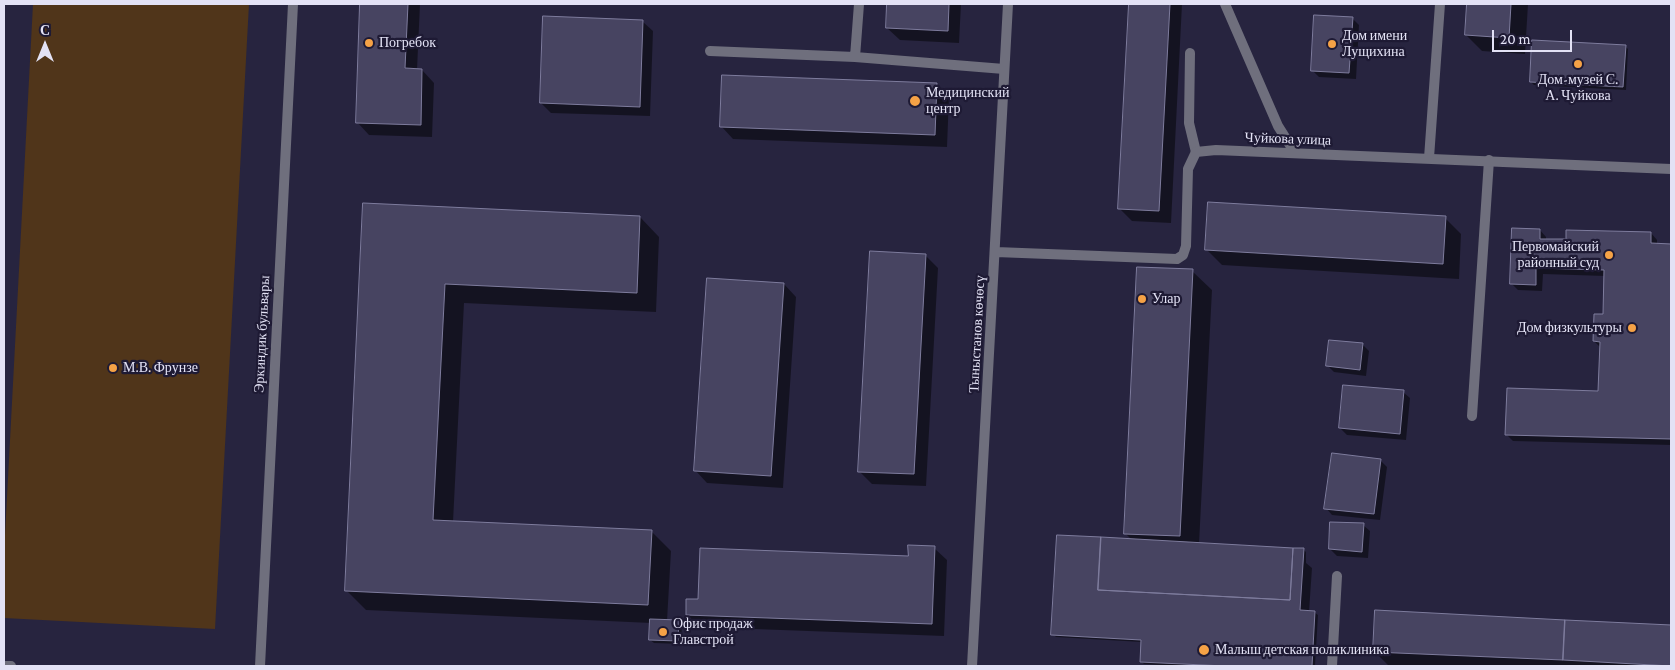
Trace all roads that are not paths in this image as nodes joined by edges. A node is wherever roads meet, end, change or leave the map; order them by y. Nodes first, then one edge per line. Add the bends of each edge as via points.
1 (293, 4) edge
2 (859, 4) edge
3 (1008, 4) edge
4 (1225, 4) edge
5 (1440, 4) edge
6 (710, 51) dead end
7 (1190, 53) dead end
8 (855, 57) junction
9 (1004, 69) junction
10 (1196, 152) junction
11 (1295, 153) junction
12 (1429, 158) junction
13 (1488, 160) junction
14 (1671, 169) edge
15 (996, 252) junction
16 (1472, 416) dead end
17 (1337, 576) dead end
18 (4, 666) edge
19 (11, 666) edge
20 (260, 666) edge
21 (972, 666) edge
22 (1332, 666) edge

1 - 20 street, Эркиндик бульвары
2 - 8 street
3 - 9 street, Тыныстанов көчөсү
4 - 11 street via 1278,126
5 - 12 street
6 - 8 street
7 - 10 street via 1189,123
8 - 9 street
9 - 15 street, Тыныстанов көчөсү
10 - 11 street, Чуйкова улица
10 - 15 street via 1188,169 1186,246 1183,255 1177,259
11 - 12 street, Чуйкова улица
12 - 13 street, Чуйкова улица
13 - 14 street, Чуйкова улица
13 - 16 street
15 - 21 street, Тыныстанов көчөсү
17 - 22 street
18 - 19 street

